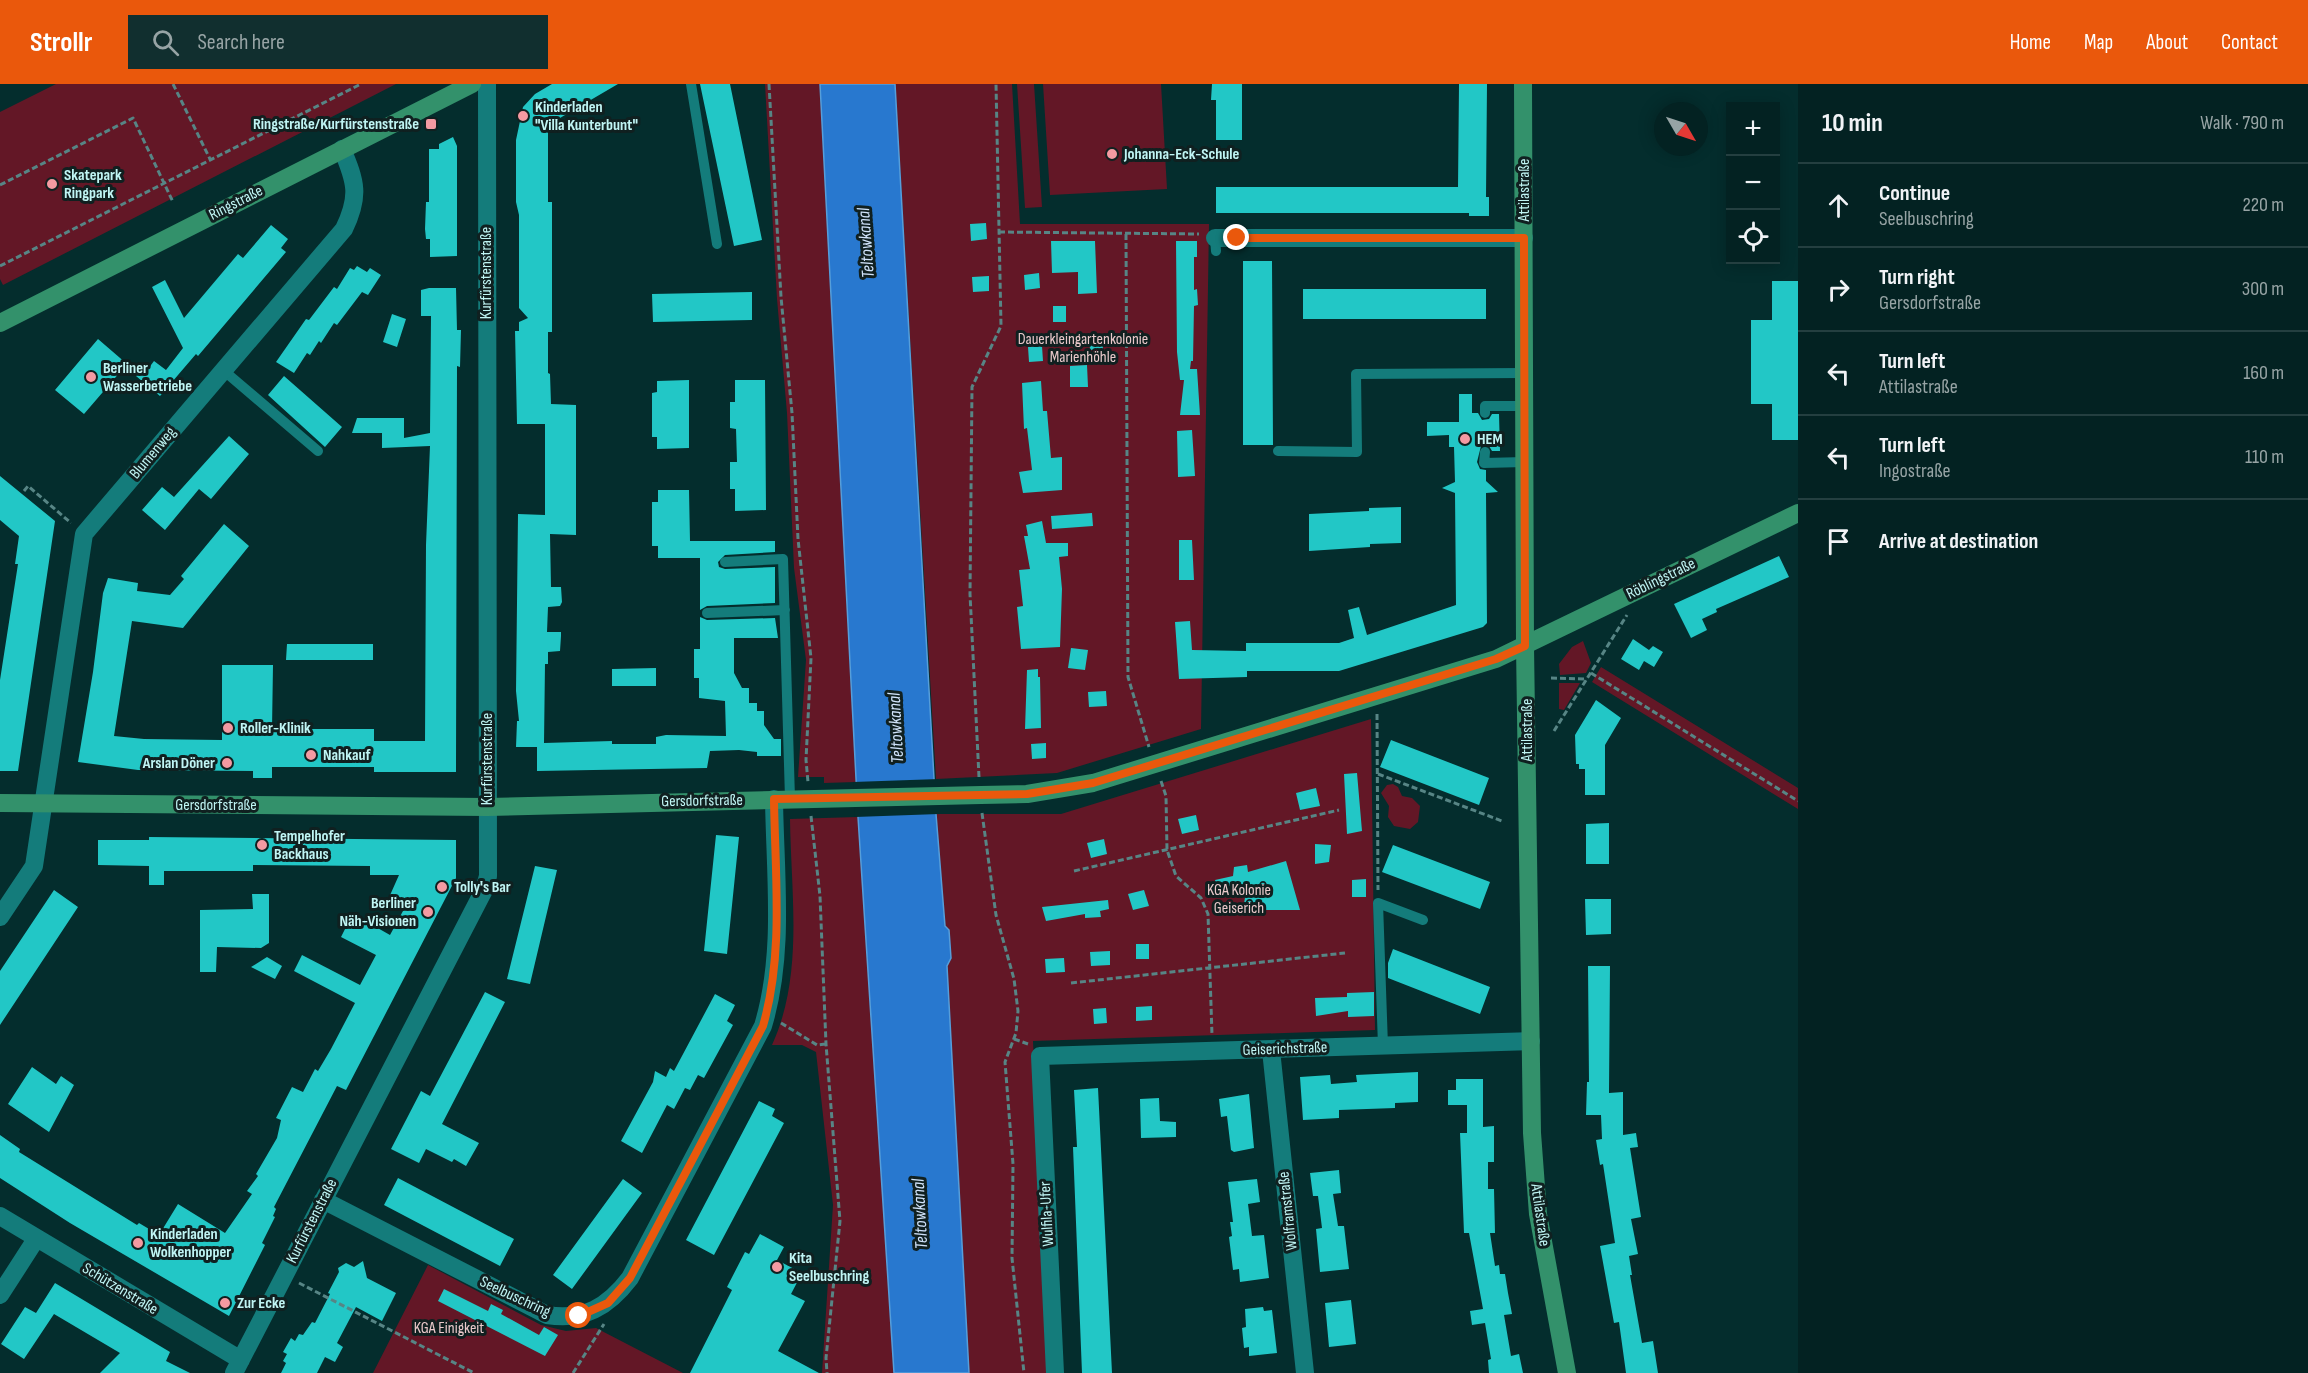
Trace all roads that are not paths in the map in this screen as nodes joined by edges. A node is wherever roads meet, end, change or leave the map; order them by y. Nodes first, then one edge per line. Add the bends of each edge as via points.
1 (472, 84) edge
2 (487, 84) edge
3 (691, 84) edge
4 (1523, 84) edge
5 (342, 149) junction
6 (1524, 238) junction
7 (1211, 241) road end
8 (717, 244) dead end
9 (2, 317) edge
10 (223, 370) junction
11 (1524, 373) junction
12 (1525, 406) junction
13 (1485, 413) dead end
14 (318, 451) dead end
15 (1278, 452) dead end
16 (1485, 452) dead end
17 (1525, 462) junction
18 (1798, 513) edge
19 (725, 562) dead end
20 (785, 610) junction
21 (707, 614) dead end
22 (1525, 646) junction
23 (782, 799) junction
24 (0, 803) edge
25 (43, 803) junction
26 (487, 807) junction
27 (0, 917) edge
28 (1423, 920) dead end
29 (1531, 1041) junction
30 (1383, 1046) junction
31 (1034, 1050) joint
32 (1270, 1050) junction
33 (323, 1200) junction
34 (0, 1216) edge
35 (36, 1239) junction
36 (0, 1295) edge
37 (237, 1366) edge
38 (1054, 1373) edge
39 (1305, 1373) edge
40 (1567, 1373) edge

1 - 5 street, Ringstraße
2 - 26 street, Kurfürstenstraße
3 - 8 lane
4 - 6 street, Attilastraße
5 - 9 street, Ringstraße
5 - 10 street, Blumenweg via 356,195 344,229
6 - 7 street
6 - 11 street, Attilastraße
10 - 14 lane
10 - 25 street, Blumenweg via 84,534
11 - 12 street, Attilastraße
11 - 15 lane via 1356,374 1357,452
12 - 13 lane via 1485,406
12 - 17 street, Attilastraße
16 - 17 lane via 1484,463
17 - 22 street, Attilastraße
18 - 22 street, Röblingstraße
19 - 20 lane via 783,559
20 - 21 lane
20 - 23 lane
22 - 23 street, Gersdorfstraße via 1455,672 1093,783 1027,794
22 - 29 street, Attilastraße
23 - 26 street, Gersdorfstraße
23 - 33 street, Seelbuschring via 776,961 763,1026 630,1278 608,1303 579,1316 547,1315
24 - 25 street, Gersdorfstraße
25 - 26 street, Gersdorfstraße
25 - 27 street, Blumenweg via 34,866
26 - 33 street, Kurfürstenstraße via 488,876 484,890
28 - 30 lane via 1378,903
29 - 30 street, Geiserichstraße
29 - 40 street, Attilastraße via 1536,1196
30 - 32 street, Geiserichstraße
31 - 32 street, Geiserichstraße
31 - 38 street, Wulfila-Ufer
32 - 39 street, Wolframstraße
33 - 37 street, Kurfürstenstraße
34 - 35 street, Schützenstraße
35 - 36 street
35 - 37 street, Schützenstraße

